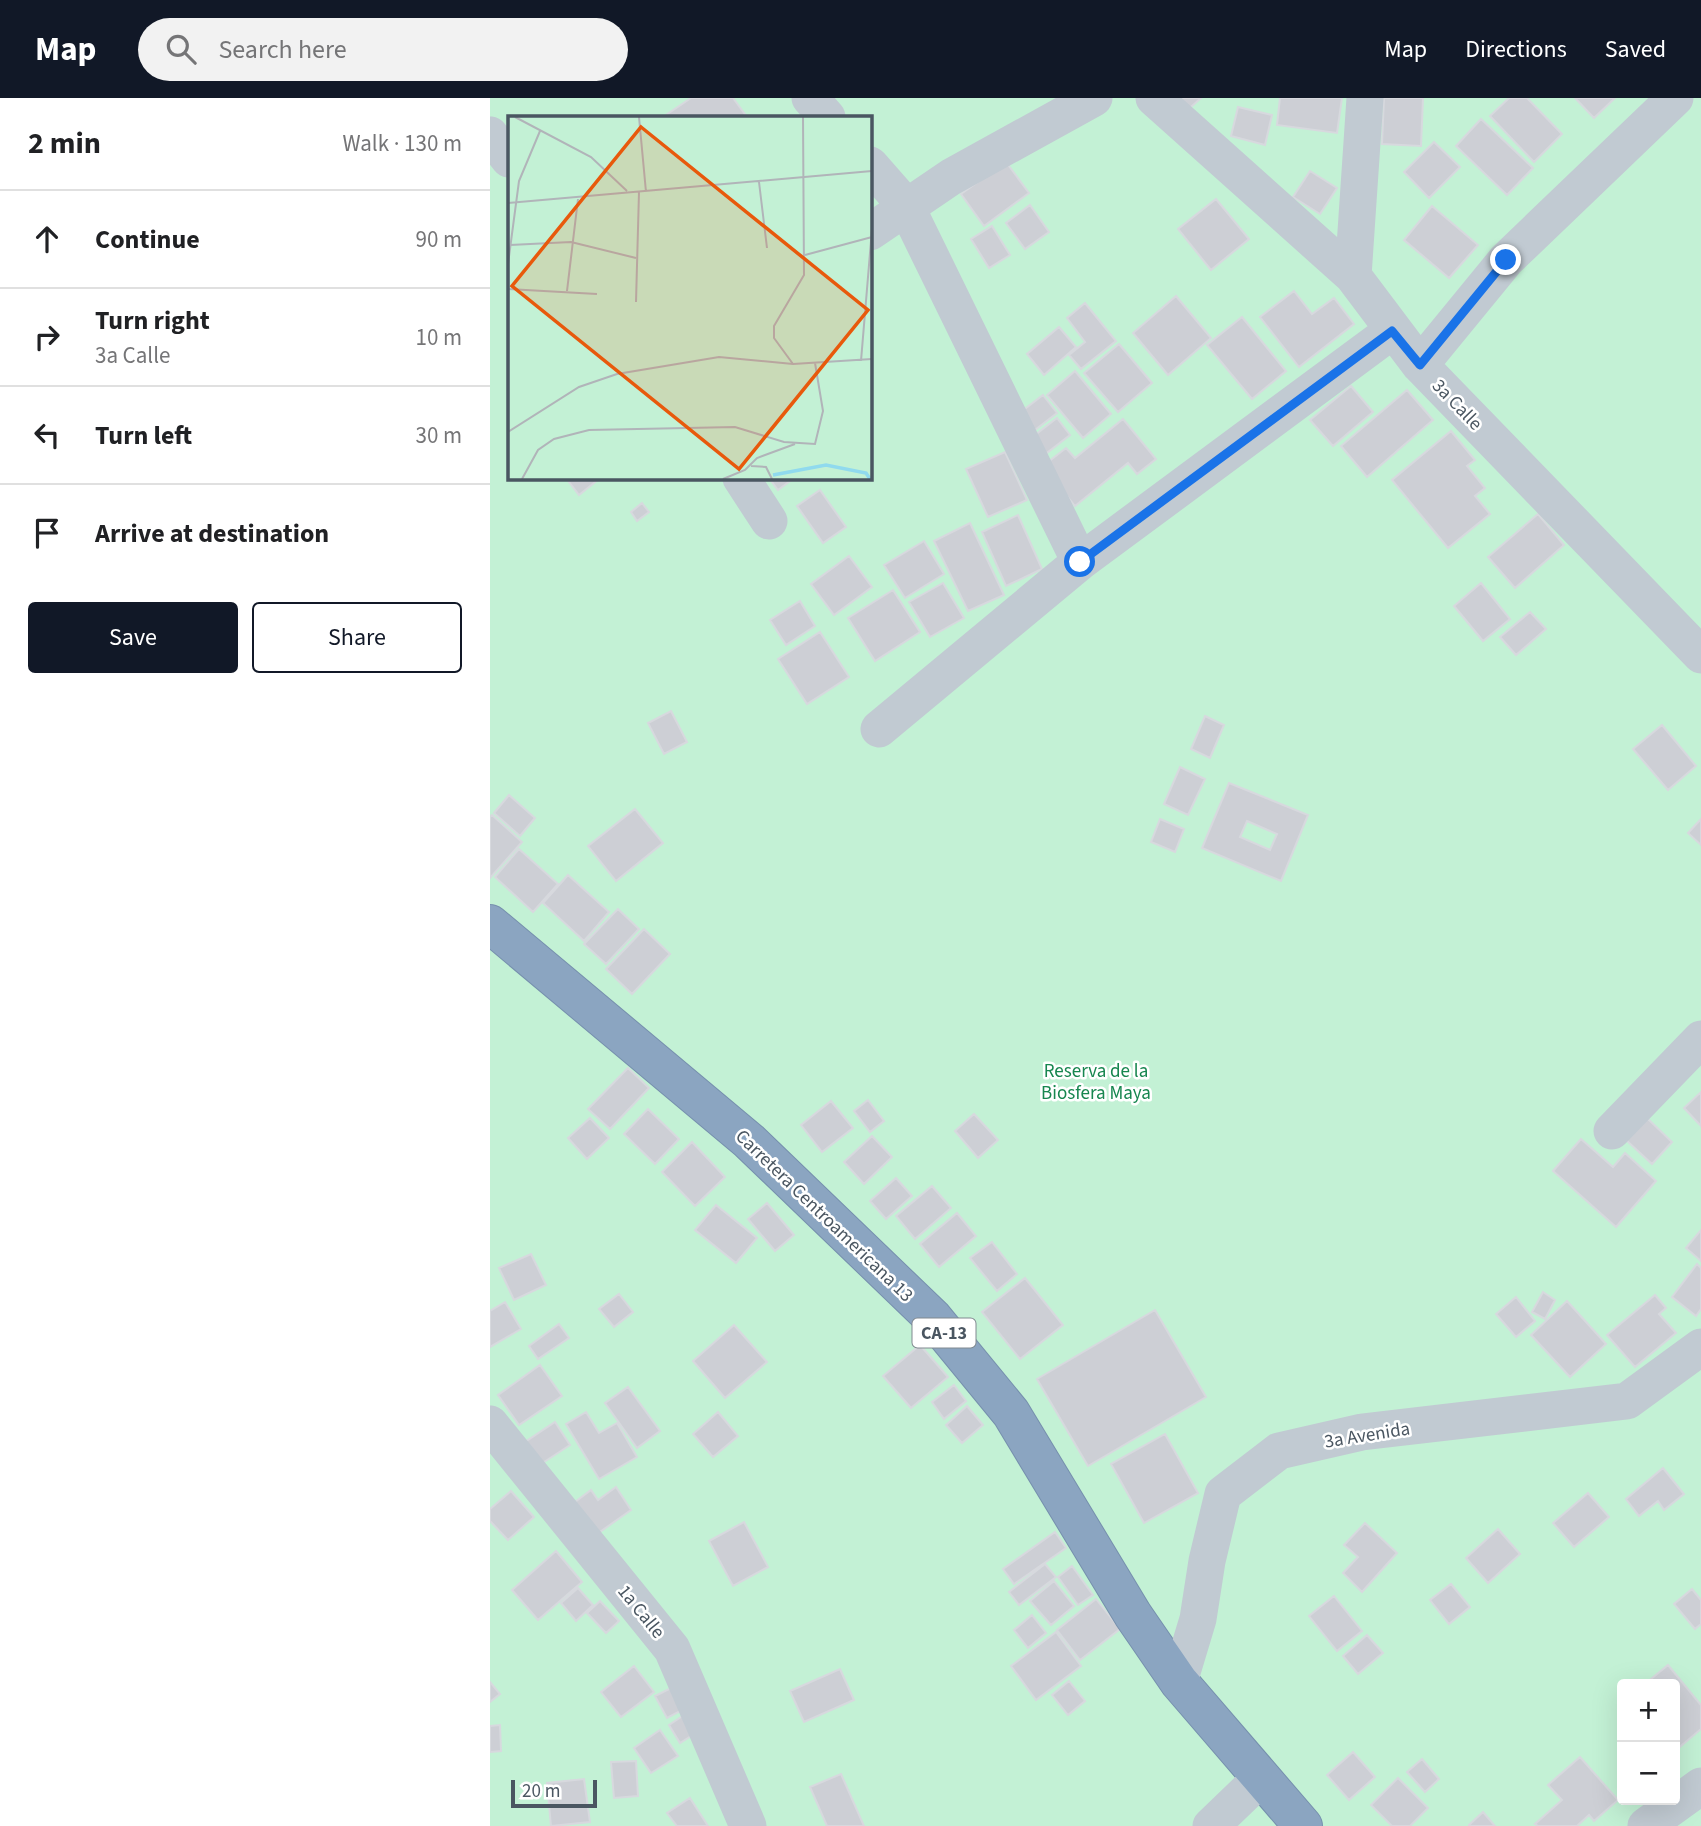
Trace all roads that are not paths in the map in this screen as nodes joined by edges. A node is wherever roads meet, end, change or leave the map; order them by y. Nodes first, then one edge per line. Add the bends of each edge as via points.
1 (810, 98) edge
2 (1094, 98) edge
3 (1154, 98) edge
4 (1365, 98) edge
5 (1675, 98) edge
6 (826, 116) edge
7 (490, 135) edge
8 (508, 158) edge
9 (872, 167) edge
10 (906, 206) junction
11 (872, 231) edge
12 (1353, 276) junction
13 (1392, 331) junction
14 (1420, 365) junction
15 (742, 480) edge
16 (769, 521) dead end
17 (1080, 562) junction
18 (1701, 655) edge
19 (878, 729) dead end
20 (490, 924) edge
21 (1701, 1040) edge
22 (1612, 1131) dead end
23 (1701, 1346) edge
24 (490, 1424) edge
25 (1179, 1682) junction
26 (1261, 1778) junction
27 (1701, 1786) edge
28 (748, 1826) edge
29 (1211, 1826) edge
30 (1303, 1826) edge
31 (1646, 1826) edge

1 - 6 street
2 - 10 street
3 - 12 street, 3a Calle
4 - 12 street
5 - 14 street via 1506,260
7 - 8 street
9 - 10 street
10 - 11 street
10 - 17 street
12 - 13 street, 3a Calle
13 - 14 street, 3a Calle
13 - 17 street
14 - 18 street, 3a Calle
15 - 16 street
17 - 19 street
20 - 25 highway, Carretera Centroamericana 13 / CA-13 via 749,1141 933,1318 1011,1413 1126,1604
21 - 22 street
23 - 25 street, 3a Avenida via 1627,1401 1362,1432 1279,1451 1223,1494 1206,1561 1198,1619
24 - 28 street, 1a Calle via 673,1649
25 - 26 highway, Carretera Centroamericana 13 / CA-13
26 - 29 street
26 - 30 highway, Carretera Centroamericana 13 / CA-13
27 - 31 street

